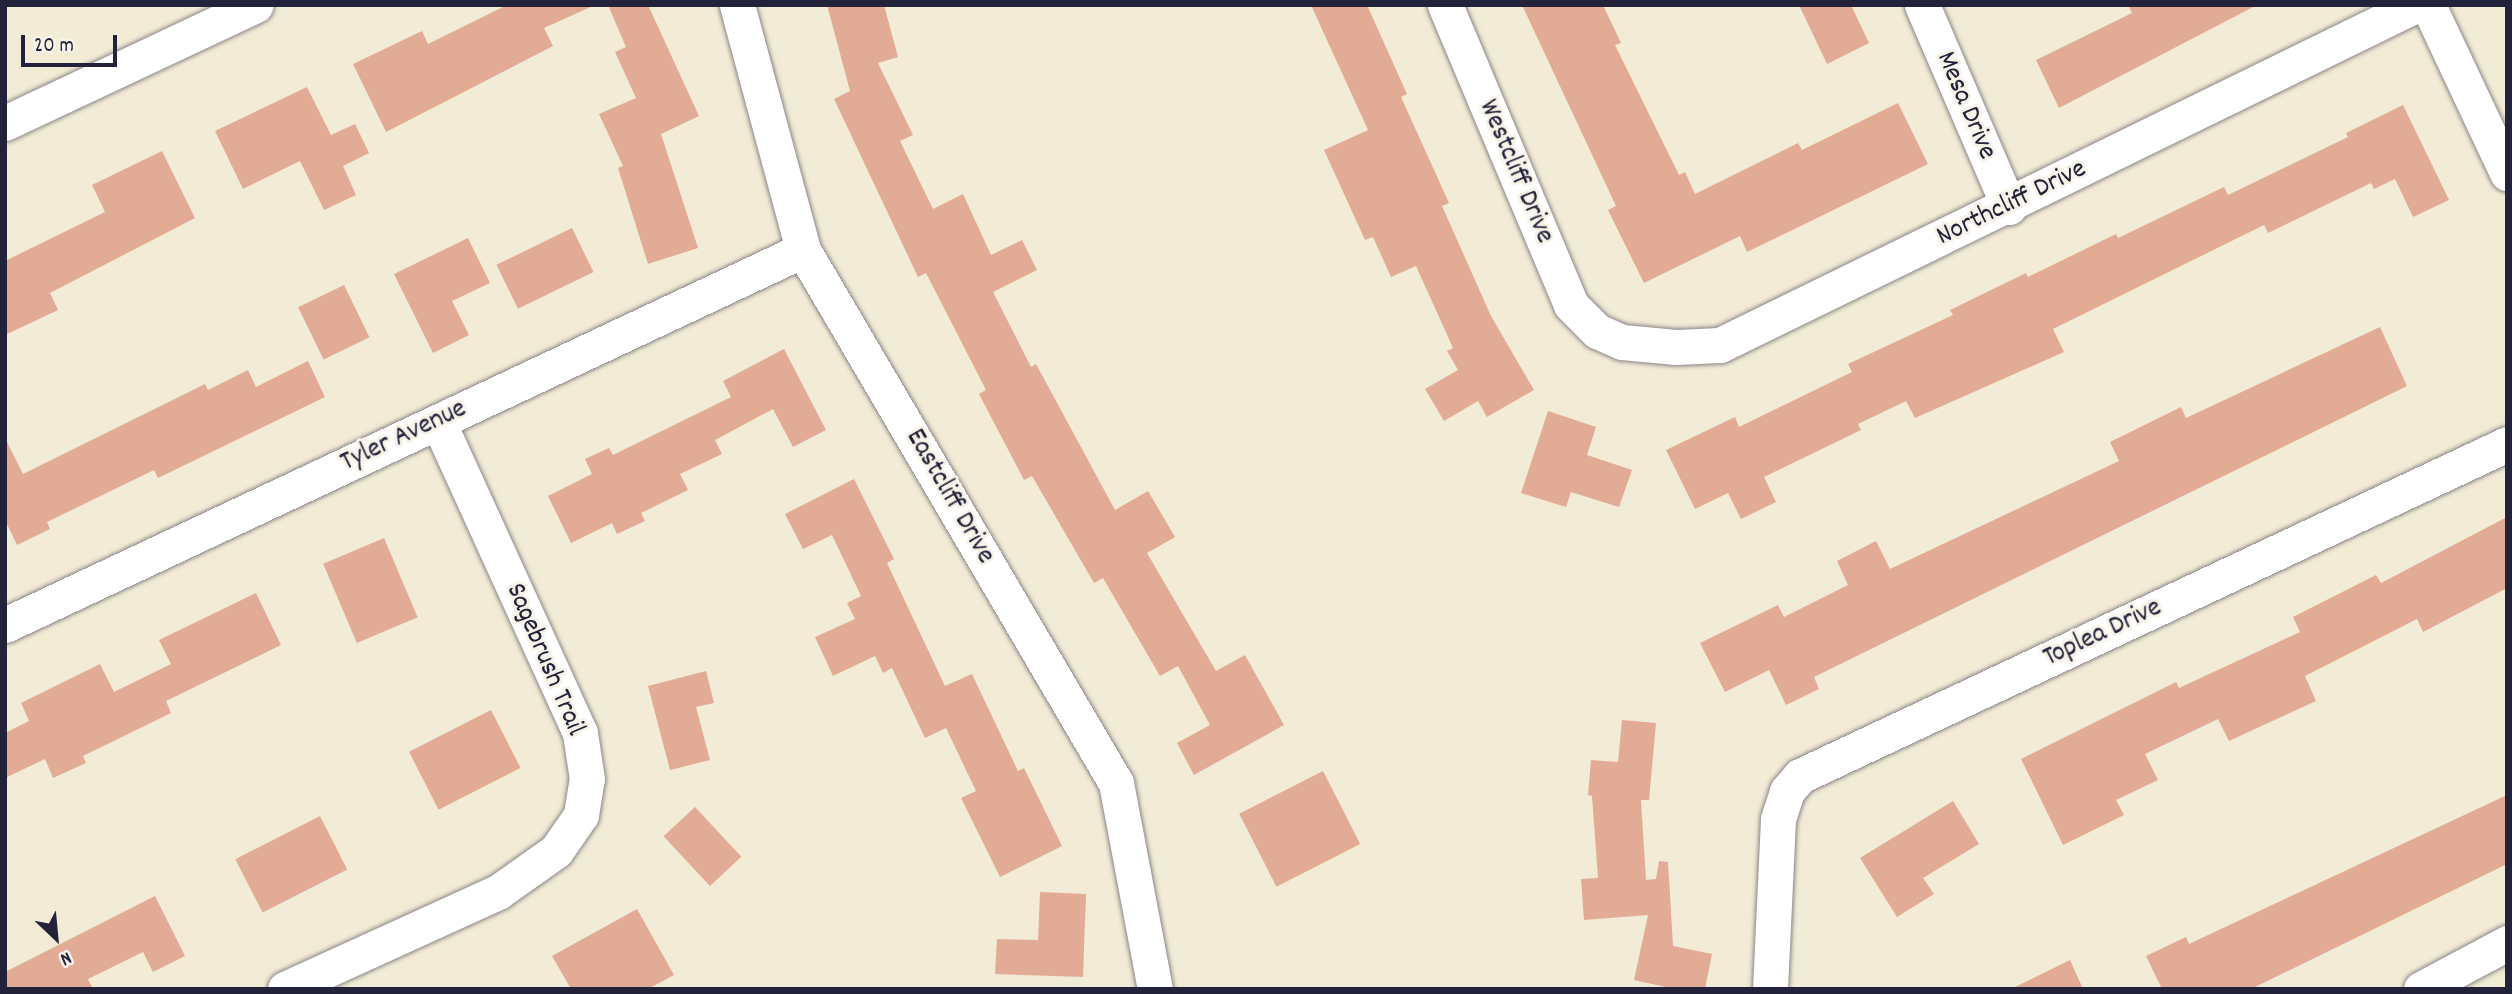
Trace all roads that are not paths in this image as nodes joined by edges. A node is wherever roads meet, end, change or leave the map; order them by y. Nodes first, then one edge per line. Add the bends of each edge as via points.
1 (256, 5) edge
2 (737, 5) edge
3 (1445, 5) edge
4 (1922, 5) edge
5 (2416, 5) edge
6 (2428, 5) edge
7 (5, 123) edge
8 (2507, 173) edge
9 (2009, 207) junction
10 (803, 250) junction
11 (1597, 331) joint
12 (438, 422) junction
13 (2507, 444) edge
14 (5, 625) edge
15 (2507, 943) edge
16 (285, 989) edge
17 (1155, 989) edge
18 (1770, 989) edge
19 (2421, 989) edge

1 - 7 street
2 - 10 street, Eastcliff Drive
3 - 11 street, Westcliff Drive via 1571,305
4 - 9 street, Mesa Drive
5 - 9 street, Northcliff Drive
6 - 8 street
9 - 11 street, Northcliff Drive via 1720,345 1622,342
10 - 12 street, Tyler Avenue
10 - 17 street, Eastcliff Drive via 1116,783
12 - 14 street, Tyler Avenue
12 - 16 street, Sagebrush Trail via 580,733 587,779 581,815 556,851 498,892
13 - 18 street, Toplea Drive via 1800,776 1787,791 1778,819
15 - 19 street

